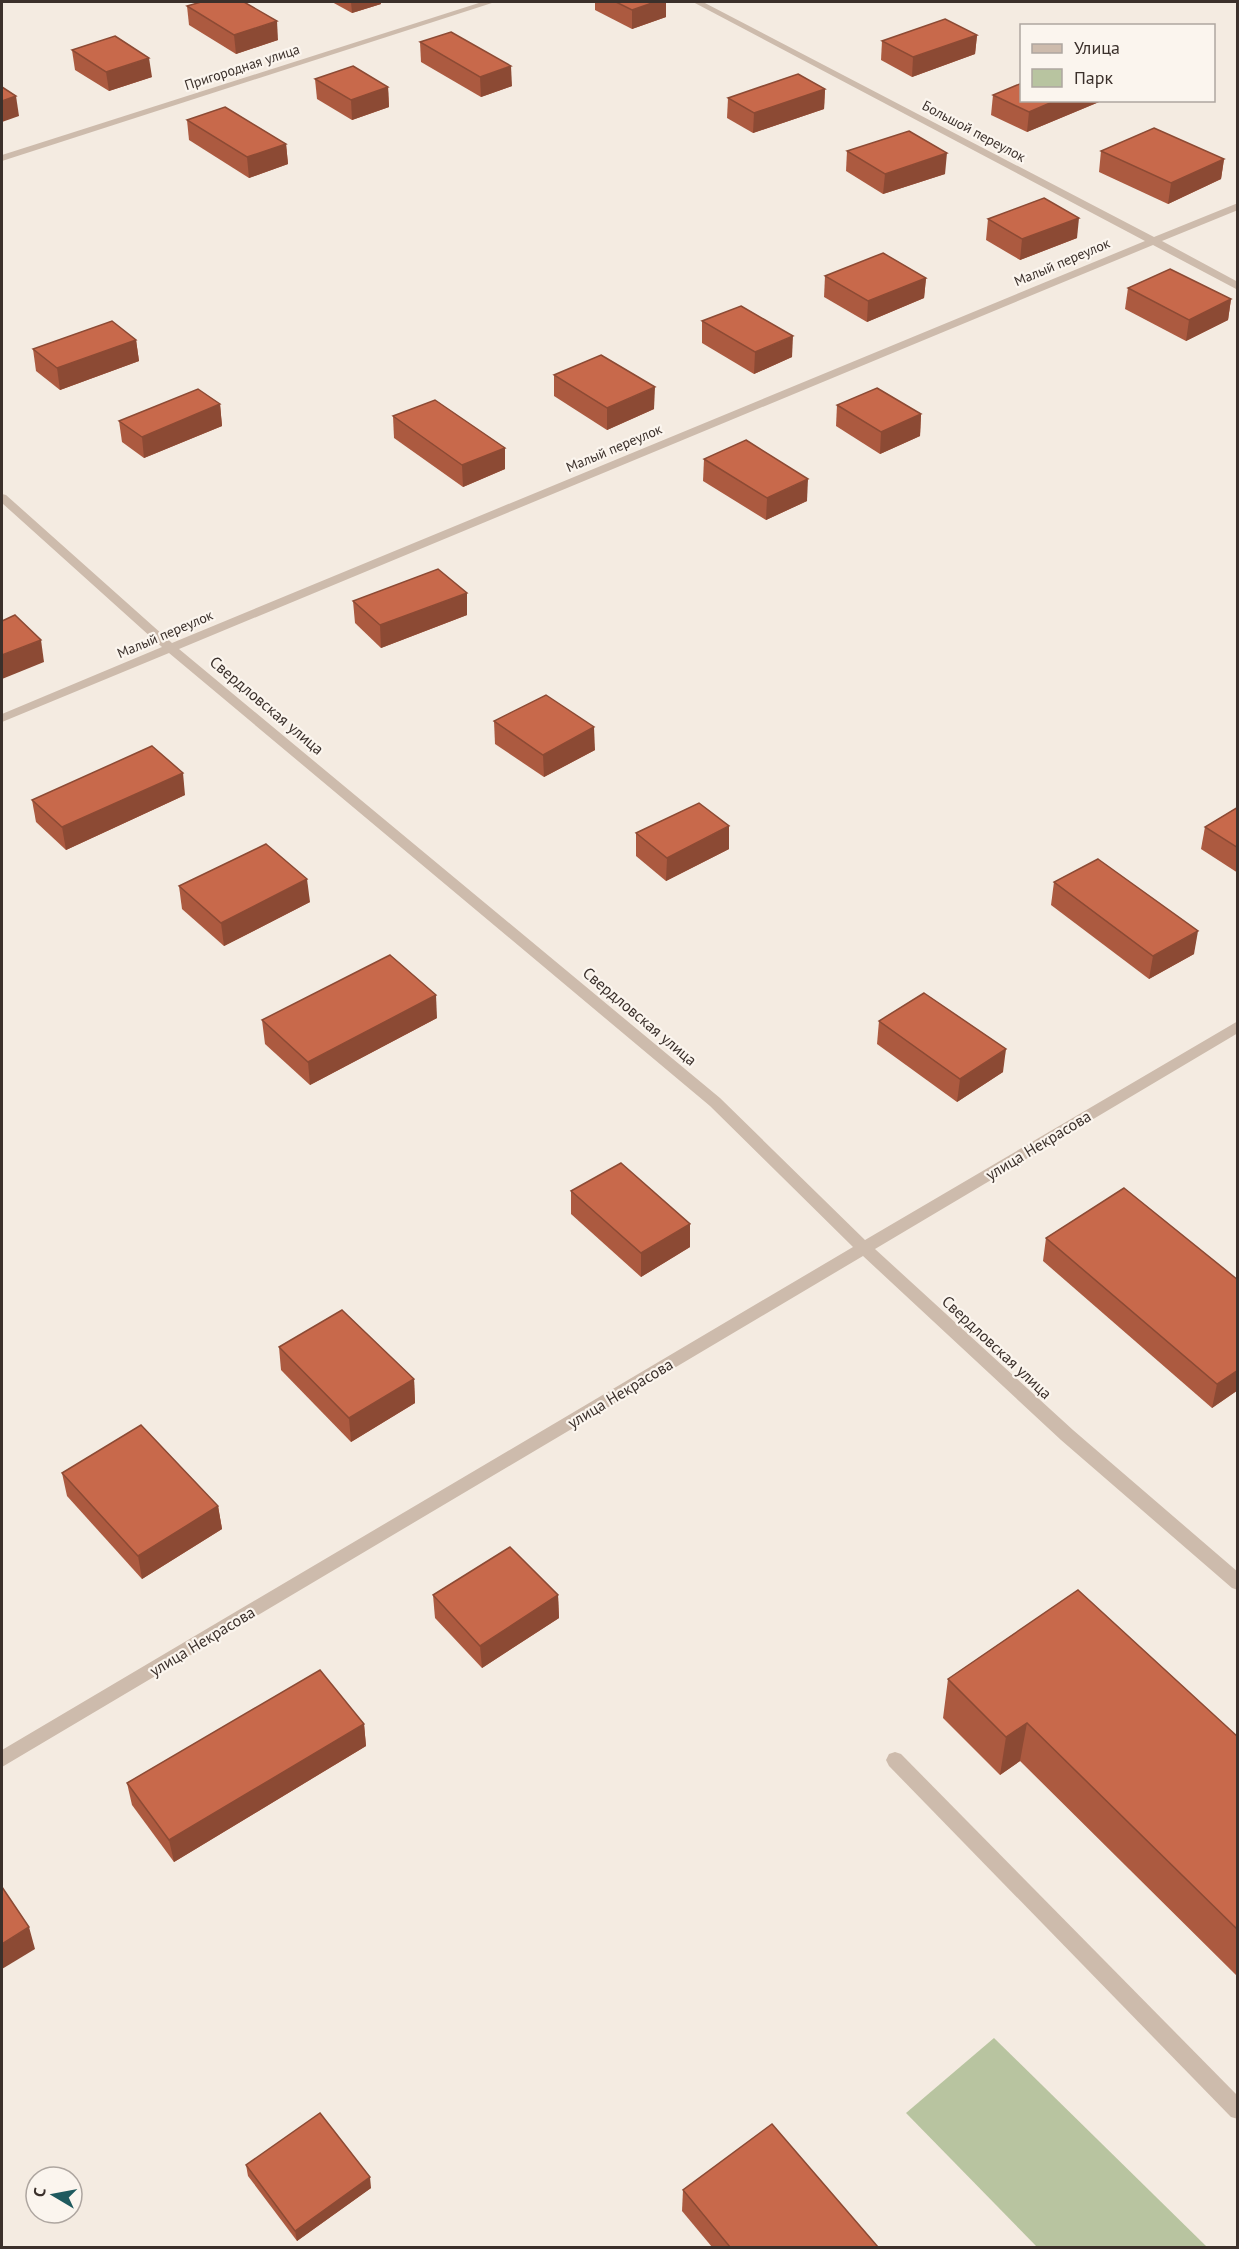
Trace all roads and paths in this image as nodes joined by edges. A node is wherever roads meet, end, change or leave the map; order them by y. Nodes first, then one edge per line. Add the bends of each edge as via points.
1 (490, 2) edge
2 (696, 2) edge
3 (2, 158) edge
4 (1238, 206) edge
5 (1152, 241) junction
6 (1238, 286) edge
7 (2, 497) edge
8 (170, 648) junction
9 (2, 718) edge
10 (1238, 1026) edge
11 (864, 1249) junction
12 (1238, 1583) edge
13 (2, 1759) edge
14 (896, 1760) dead end
15 (1238, 2110) edge

1 - 3 street, Пригородная улица
2 - 5 street, Большой переулок
4 - 5 street, Малый переулок
5 - 6 street, Большой переулок
5 - 8 street, Малый переулок
7 - 8 street, Свердловская улица
8 - 9 street, Малый переулок
8 - 11 street, Свердловская улица via 716,1102
10 - 11 street, улица Некрасова
11 - 12 street, Свердловская улица via 1066,1435
11 - 13 street, улица Некрасова
14 - 15 street

